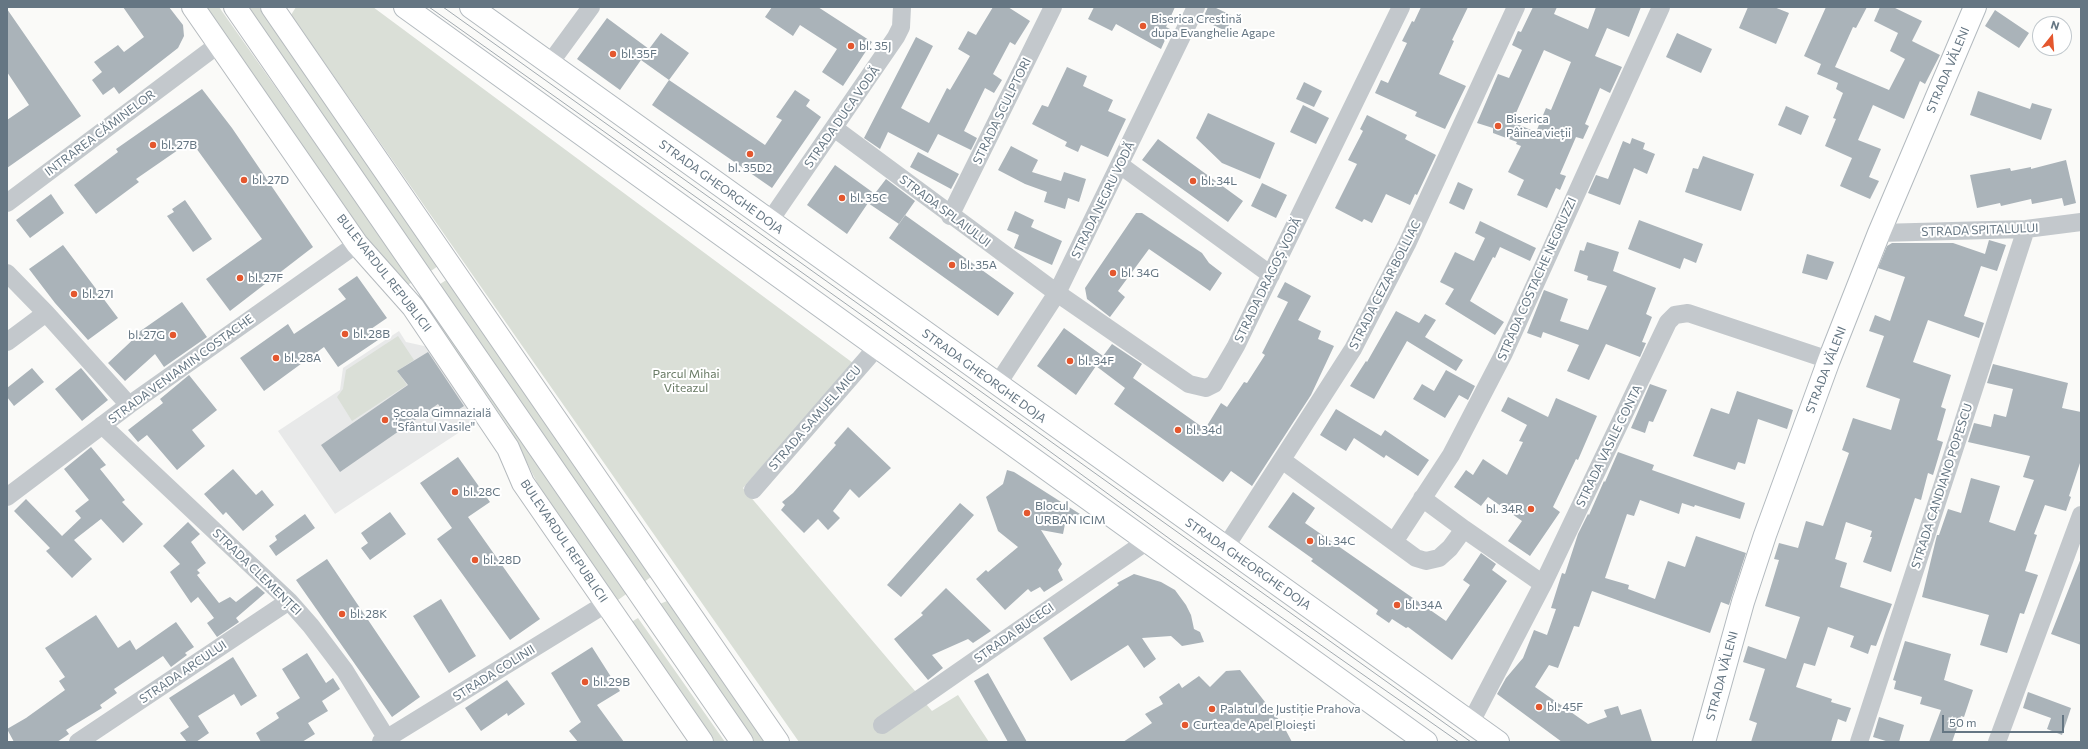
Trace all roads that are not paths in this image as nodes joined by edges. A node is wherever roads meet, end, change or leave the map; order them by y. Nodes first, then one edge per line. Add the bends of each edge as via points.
1 (193, 7) edge
2 (235, 7) edge
3 (404, 7) edge
4 (471, 7) edge
5 (591, 7) edge
6 (902, 7) edge
7 (1053, 7) edge
8 (1196, 7) edge
9 (1401, 7) edge
10 (1516, 7) edge
11 (1661, 7) edge
12 (1975, 7) edge
13 (278, 12) edge
14 (219, 44) junction
15 (550, 63) junction
16 (834, 128) junction
17 (1120, 165) junction
18 (7, 203) edge
19 (950, 216) junction
20 (769, 222) junction
21 (2081, 222) edge
22 (2026, 229) junction
23 (1879, 233) junction
24 (357, 244) junction
25 (7, 274) edge
26 (1271, 275) junction
27 (1057, 293) junction
28 (46, 313) junction
29 (7, 342) edge
30 (877, 347) junction
31 (1829, 360) junction
32 (997, 385) junction
33 (129, 405) junction
34 (102, 425) junction
35 (1282, 460) junction
36 (753, 490) dead end
37 (7, 497) edge
38 (1422, 498) junction
39 (2081, 515) edge
40 (1464, 529) junction
41 (1147, 541) junction
42 (1394, 542) junction
43 (1225, 548) junction
44 (1543, 584) junction
45 (289, 601) junction
46 (606, 603) junction
47 (1471, 722) junction
48 (882, 725) dead end
49 (384, 740) edge
50 (78, 742) edge
51 (702, 742) edge
52 (742, 742) edge
53 (778, 742) edge
54 (1426, 742) edge
55 (1498, 742) edge
56 (1704, 742) edge
57 (1859, 742) edge
58 (1997, 742) edge

1 - 14 main road, BULEVARDUL REPUBLICII
2 - 52 main road
3 - 30 main road
4 - 15 main road, STRADA GHEORGHE DOJA
5 - 15 street
6 - 16 street, STRADA DUCA VODĂ via 896,37
7 - 19 street, STRADA SCULPTORI
8 - 17 street, STRADA NEGRU VODĂ
9 - 26 street, STRADA DRAGOȘ VODĂ
10 - 35 street, STRADA CEZAR BOLLIAC via 1400,258 1353,349
11 - 38 street, STRADA COSTACHE NEGRUZZI via 1504,353 1451,455
12 - 23 main road, STRADA VĂLENI
13 - 53 main road
14 - 18 street, INTRAREA CĂMINELOR
14 - 24 main road, BULEVARDUL REPUBLICII
15 - 20 main road, STRADA GHEORGHE DOJA
16 - 19 street, STRADA SPLAIULUI
16 - 20 street, STRADA DUCA VODĂ
17 - 26 street
17 - 27 street, STRADA NEGRU VODĂ
19 - 27 street, STRADA SPLAIULUI
20 - 32 main road, STRADA GHEORGHE DOJA
21 - 22 street, STRADA SPITALULUI
22 - 23 street, STRADA SPITALULUI
22 - 57 street, STRADA CANDIANO POPESCU
23 - 31 main road, STRADA VĂLENI
24 - 33 street, STRADA VENIAMIN COSTACHE
24 - 46 main road, BULEVARDUL REPUBLICII via 413,307 508,448 523,483
25 - 28 street
26 - 27 street, STRADA DRAGOȘ VODĂ via 1222,372 1214,384 1206,388 1189,384
27 - 32 street, STRADA NEGRU VODĂ
28 - 29 street
28 - 33 street
30 - 36 street, STRADA SAMUEL MICU
30 - 41 main road
31 - 44 street, STRADA VASILE CONTA via 1688,313 1675,315 1668,322
31 - 56 main road, STRADA VĂLENI via 1758,557 1726,658
32 - 43 main road, STRADA GHEORGHE DOJA
33 - 34 street, STRADA VENIAMIN COSTACHE
34 - 37 street, STRADA VENIAMIN COSTACHE
34 - 45 street, STRADA CLEMENȚEI
35 - 42 street
35 - 43 street, STRADA CEZAR BOLLIAC
38 - 40 street
38 - 42 street, STRADA COSTACHE NEGRUZZI
39 - 58 street
40 - 42 street via 1439,558 1426,561 1416,558
40 - 44 street
41 - 48 street, STRADA BUCEGI
41 - 54 main road
43 - 47 main road, STRADA GHEORGHE DOJA
44 - 47 street, STRADA VASILE CONTA
45 - 49 street, STRADA CLEMENȚEI via 345,671
45 - 50 street, STRADA ARCULUI
46 - 49 street, STRADA COLINII
46 - 51 main road, BULEVARDUL REPUBLICII
47 - 55 main road, STRADA GHEORGHE DOJA

